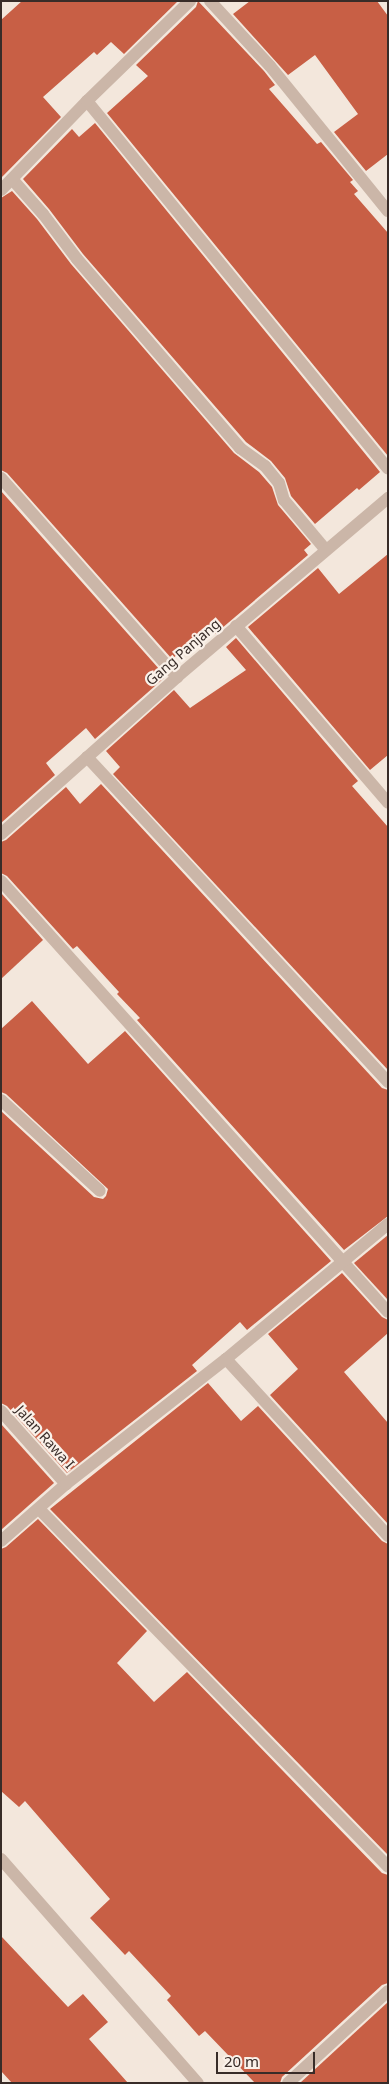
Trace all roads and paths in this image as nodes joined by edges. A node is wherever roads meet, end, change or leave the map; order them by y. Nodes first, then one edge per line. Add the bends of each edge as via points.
1 (190, 1) edge
2 (210, 1) edge
3 (87, 101) junction
4 (12, 179) junction
5 (1, 190) edge
6 (388, 211) edge
7 (388, 469) edge
8 (1, 478) edge
9 (388, 498) edge
10 (326, 550) junction
11 (236, 626) junction
12 (177, 677) junction
13 (87, 757) junction
14 (388, 803) edge
15 (1, 834) edge
16 (1, 881) edge
17 (388, 1082) edge
18 (1, 1100) edge
19 (100, 1191) dead end
20 (388, 1224) edge
21 (345, 1262) junction
22 (388, 1312) edge
23 (226, 1359) junction
24 (1, 1411) edge
25 (66, 1484) junction
26 (38, 1509) junction
27 (388, 1536) edge
28 (1, 1541) edge
29 (1, 1859) edge
30 (388, 1867) edge
31 (388, 1990) edge
32 (198, 2083) edge
33 (288, 2083) edge

1 - 3 street
2 - 6 street via 270,66
3 - 4 street
3 - 7 street
4 - 5 street
4 - 10 street via 240,448 265,466 279,483 284,500
8 - 12 street
9 - 10 street, Gang Panjang
10 - 11 street, Gang Panjang
11 - 12 street, Gang Panjang
11 - 14 street
12 - 13 street, Gang Panjang
13 - 15 street, Gang Panjang
13 - 17 street
16 - 21 street
18 - 19 street
20 - 21 street
21 - 22 street
21 - 23 street
23 - 25 street
23 - 27 street
24 - 25 street, Jalan Rawa I
25 - 26 street
26 - 28 street
26 - 30 street
29 - 32 street
31 - 33 street

